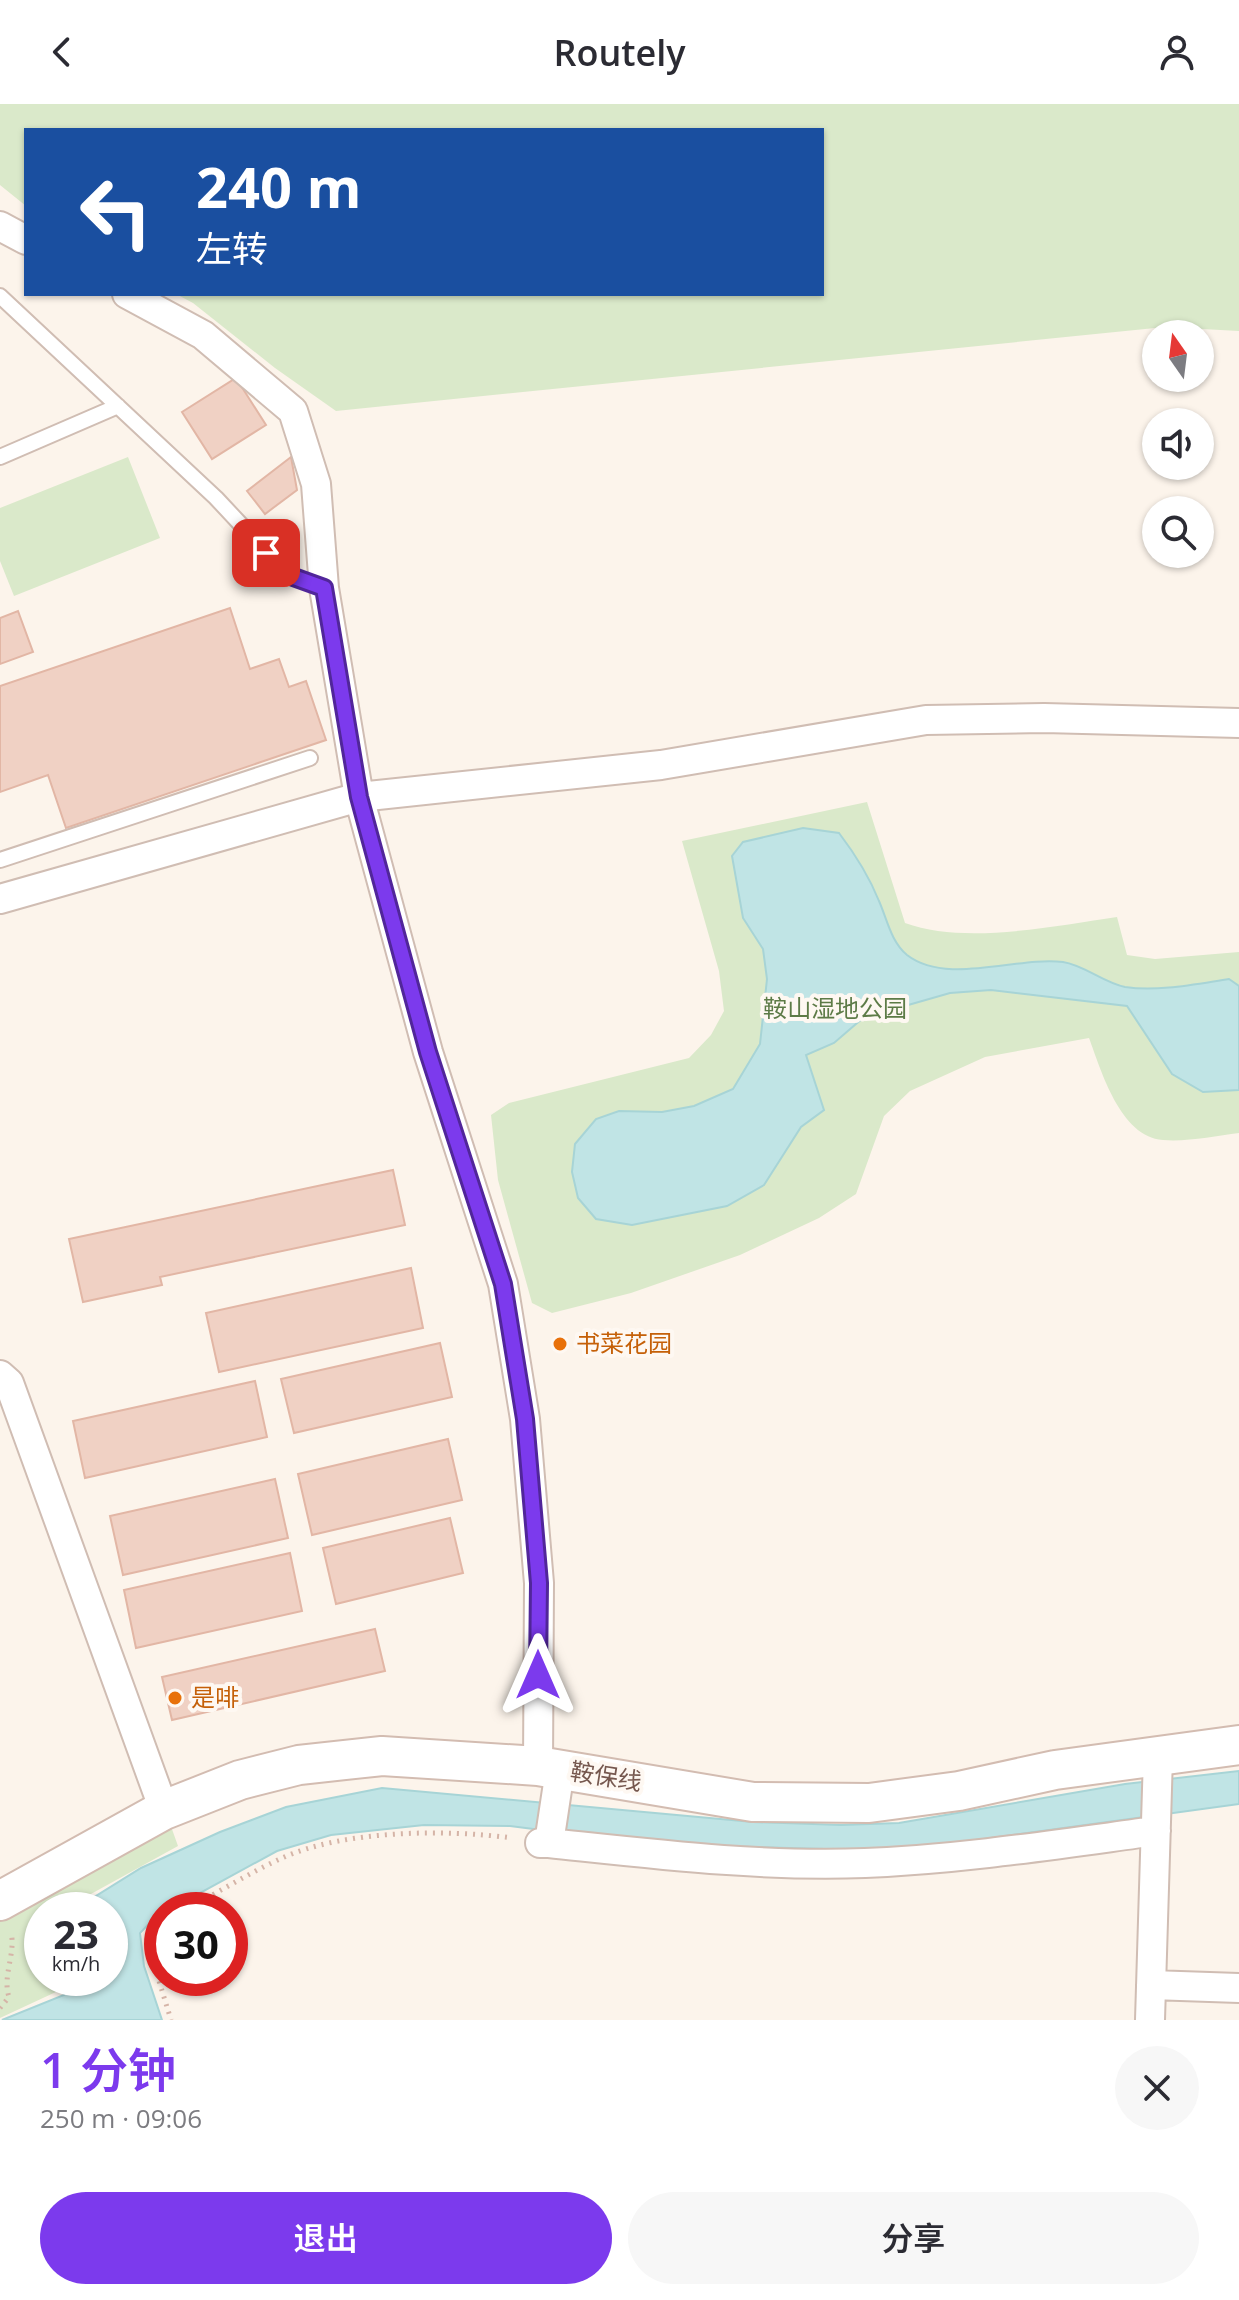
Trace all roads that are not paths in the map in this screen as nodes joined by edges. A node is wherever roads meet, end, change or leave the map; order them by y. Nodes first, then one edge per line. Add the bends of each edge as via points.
1 (0, 226) edge
2 (24, 239) edge
3 (0, 296) edge
4 (131, 296) edge
5 (118, 406) junction
6 (0, 457) edge
7 (324, 588) junction
8 (1239, 723) edge
9 (310, 758) dead end
10 (359, 797) junction
11 (0, 860) edge
12 (0, 899) edge
13 (0, 1375) edge
14 (1239, 1745) edge
15 (1158, 1770) junction
16 (551, 1777) junction
17 (164, 1810) junction
18 (1156, 1828) junction
19 (1, 1900) edge
20 (1151, 1985) junction
21 (1239, 1988) edge
22 (1150, 2020) edge

1 - 2 street
3 - 5 lane
4 - 7 street via 203,335 293,411 316,484
5 - 6 lane
5 - 7 lane via 288,575
7 - 10 street
8 - 10 street via 926,720 661,765
9 - 11 lane
10 - 12 street
10 - 16 street via 428,1052 503,1284 525,1419
13 - 17 street via 9,1383
14 - 15 main road, 鞍保线
15 - 16 main road, 鞍保线 via 869,1803 753,1802
15 - 18 street
16 - 17 main road, 鞍保线 via 382,1756 299,1765 240,1780
16 - 18 street via 546,1840 722,1860 930,1860
17 - 19 main road, 鞍保线
18 - 20 street
20 - 21 street
20 - 22 street

